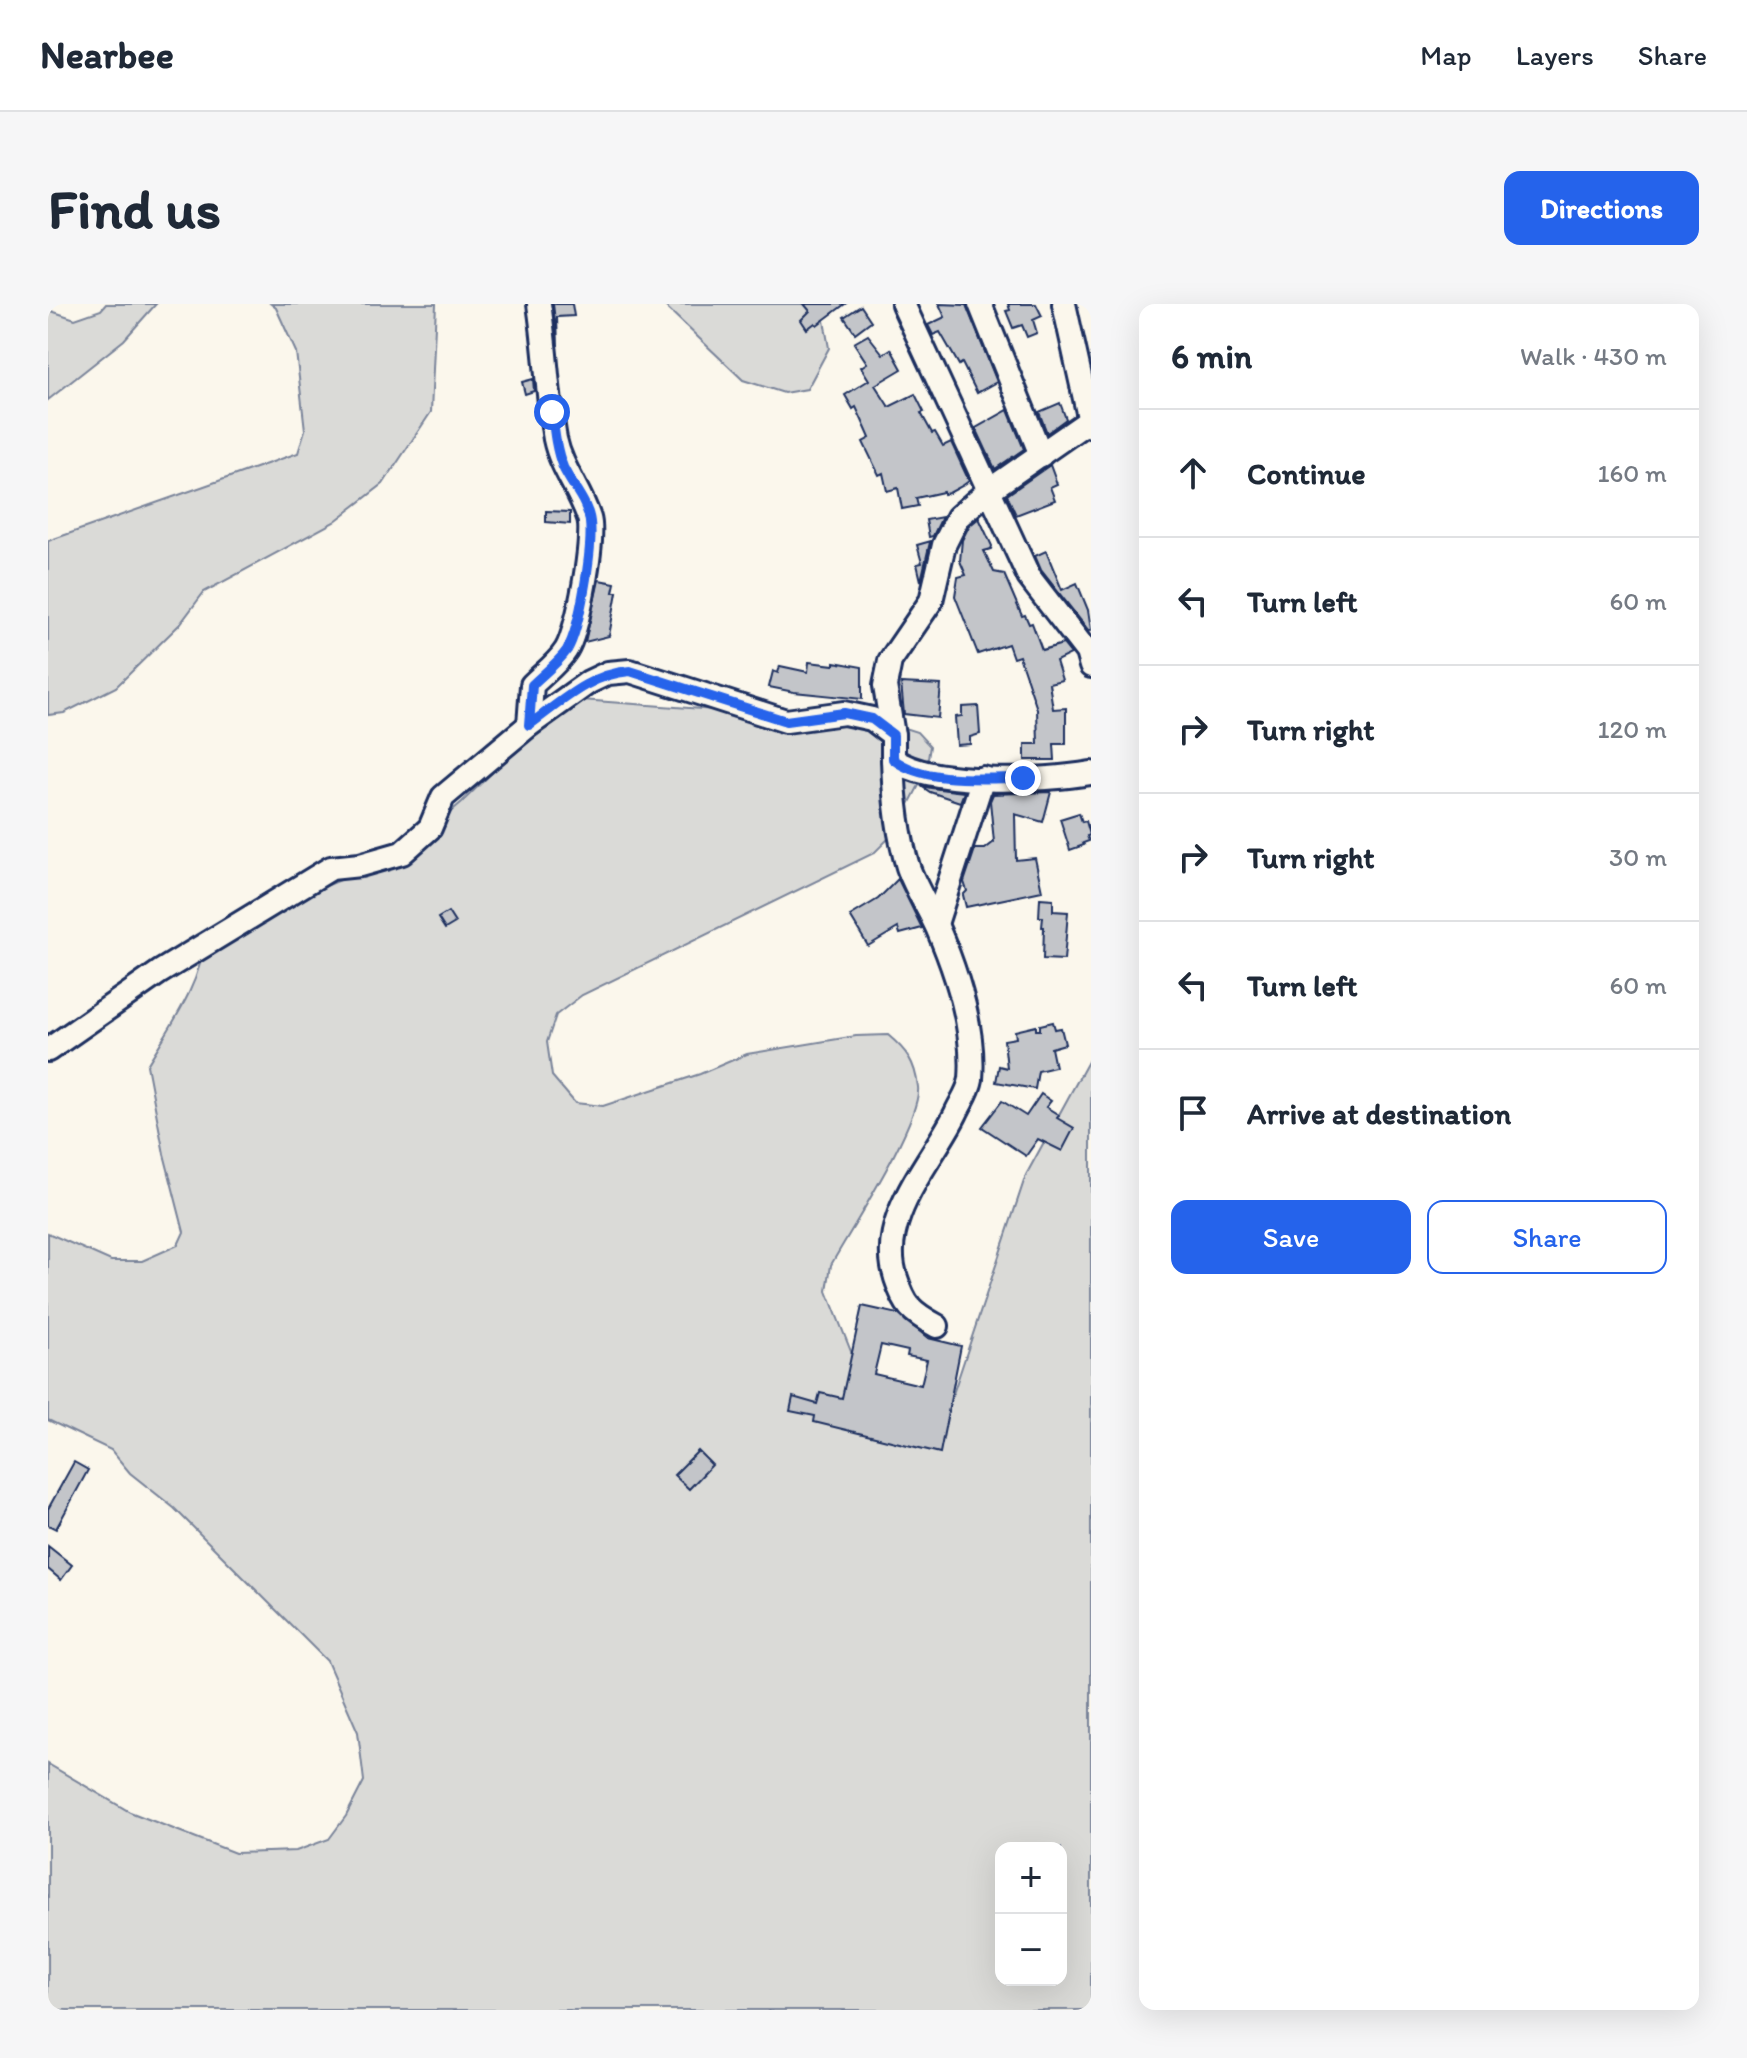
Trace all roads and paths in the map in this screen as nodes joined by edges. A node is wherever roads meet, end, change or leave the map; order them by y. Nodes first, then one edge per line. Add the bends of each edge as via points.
1 (539, 304) edge
2 (903, 304) edge
3 (980, 304) edge
4 (1064, 304) edge
5 (1090, 423) edge
6 (1041, 455) junction
7 (988, 491) junction
8 (1091, 666) edge
9 (529, 725) junction
10 (893, 735) junction
11 (893, 759) junction
12 (1091, 773) edge
13 (983, 778) junction
14 (936, 924) junction
15 (48, 1050) edge
16 (937, 1326) dead end

1 - 9 street via 556,441 590,521 572,640 532,685
2 - 7 street
3 - 6 street
4 - 5 street
5 - 6 street
6 - 7 street
7 - 8 street via 1029,577 1087,652
7 - 10 street via 958,517 944,545 931,601 890,661 885,686
9 - 10 street via 589,682 630,671 786,721 844,713 872,719
9 - 15 street via 443,797 430,828 402,853 331,868 160,972
10 - 11 street
11 - 13 street via 904,767 951,778
11 - 14 street via 894,804 908,867
12 - 13 street via 1059,779
13 - 14 street
14 - 16 street via 965,1016 972,1052 970,1084 899,1214 892,1267 904,1301

